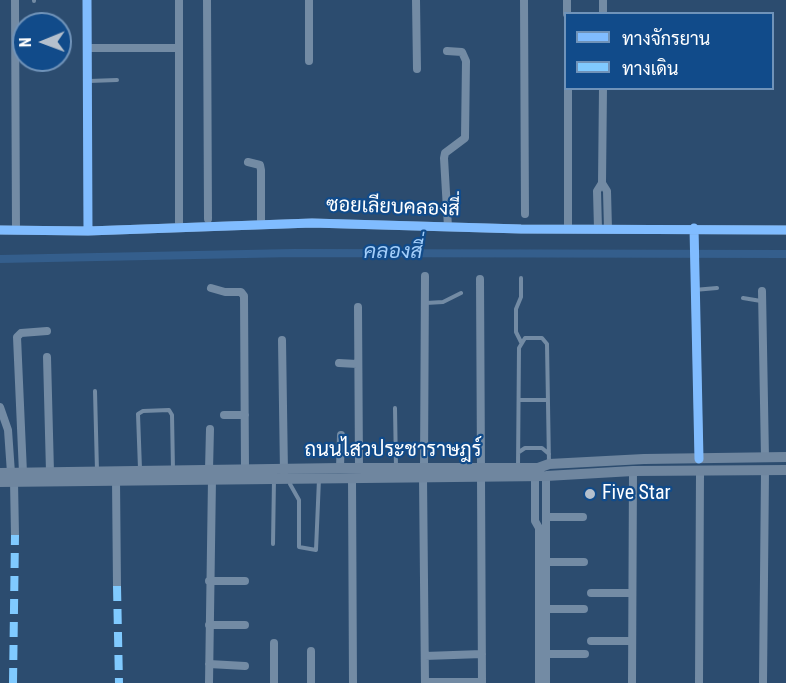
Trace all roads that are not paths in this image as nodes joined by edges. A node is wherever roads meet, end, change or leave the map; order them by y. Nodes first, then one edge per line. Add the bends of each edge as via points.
1 (15, 0) edge
2 (87, 0) edge
3 (179, 0) edge
4 (207, 0) edge
5 (309, 0) edge
6 (416, 0) edge
7 (524, 0) edge
8 (88, 48) junction
9 (179, 48) junction
10 (447, 51) dead end
11 (309, 61) dead end
12 (417, 69) dead end
13 (117, 80) dead end
14 (88, 81) junction
15 (568, 90) edge
16 (603, 90) edge
17 (248, 162) dead end
18 (525, 214) dead end
19 (208, 219) dead end
20 (261, 225) junction
21 (448, 227) junction
22 (179, 228) junction
23 (568, 229) junction
24 (603, 229) junction
25 (0, 230) edge
26 (16, 230) junction
27 (786, 230) edge
28 (88, 231) junction
29 (694, 233) junction
30 (425, 276) dead end
31 (521, 278) dead end
32 (480, 279) dead end
33 (211, 288) dead end
34 (717, 288) dead end
35 (694, 290) junction
36 (762, 291) dead end
37 (461, 293) dead end
38 (743, 298) dead end
39 (762, 301) junction
40 (425, 303) junction
41 (358, 308) dead end
42 (47, 332) dead end
43 (282, 340) dead end
44 (521, 342) junction
45 (47, 357) dead end
46 (339, 363) dead end
47 (357, 364) junction
48 (96, 391) dead end
49 (520, 400) junction
50 (548, 400) junction
51 (0, 407) edge
52 (395, 408) dead end
53 (225, 415) dead end
54 (245, 416) junction
55 (210, 429) dead end
56 (340, 435) dead end
57 (519, 453) junction
58 (786, 457) edge
59 (765, 458) junction
60 (549, 459) junction
61 (699, 459) junction
62 (340, 468) junction
63 (359, 468) junction
64 (396, 468) junction
65 (519, 468) junction
66 (245, 469) junction
67 (786, 470) edge
68 (140, 471) junction
69 (173, 471) junction
70 (633, 471) junction
71 (765, 471) junction
72 (50, 472) junction
73 (97, 472) junction
74 (700, 472) junction
75 (23, 473) junction
76 (424, 473) junction
77 (481, 473) junction
78 (211, 475) junction
79 (8, 476) edge
80 (284, 476) junction
81 (541, 476) junction
82 (319, 478) junction
83 (352, 478) junction
84 (116, 480) junction
85 (0, 482) edge
86 (583, 517) dead end
87 (546, 518) junction
88 (542, 527) junction
89 (15, 535) dead end
90 (273, 544) dead end
91 (546, 562) junction
92 (584, 562) dead end
93 (209, 580) junction
94 (245, 580) dead end
95 (117, 586) dead end
96 (591, 593) dead end
97 (632, 593) junction
98 (542, 609) junction
99 (584, 609) dead end
100 (209, 625) junction
101 (245, 625) dead end
102 (591, 641) dead end
103 (632, 641) junction
104 (274, 643) dead end
105 (311, 651) dead end
106 (482, 654) junction
107 (542, 654) junction
108 (585, 654) dead end
109 (425, 656) junction
110 (209, 664) junction
111 (245, 666) dead end
112 (482, 682) edge
113 (209, 683) edge
114 (274, 683) edge
115 (311, 683) edge
116 (353, 683) edge
117 (425, 683) edge
118 (539, 683) edge
119 (546, 683) edge
120 (632, 683) edge
121 (699, 683) edge
122 (763, 683) edge

1 - 26 street
2 - 8 street
3 - 9 street
4 - 19 street
5 - 11 street
6 - 12 street
7 - 18 street
8 - 9 street
8 - 14 street
9 - 22 street
10 - 21 street via 462,52 466,61 465,138 444,158
13 - 14 lane
14 - 28 street
15 - 23 street
16 - 24 street via 602,183 607,191
17 - 20 street via 260,165
20 - 21 street, ซอยเลียบคลองสี่
20 - 22 street, ซอยเลียบคลองสี่
21 - 23 street, ซอยเลียบคลองสี่
22 - 28 street, ซอยเลียบคลองสี่
23 - 24 street, ซอยเลียบคลองสี่
24 - 29 street, ซอยเลียบคลองสี่
25 - 26 street, ซอยเลียบคลองสี่
26 - 28 street, ซอยเลียบคลองสี่
27 - 29 street, ซอยเลียบคลองสี่
29 - 35 street
30 - 40 street
31 - 44 lane via 516,332
32 - 77 street
33 - 54 street via 241,292 244,296
34 - 35 lane
35 - 61 street
36 - 39 street
37 - 40 lane via 443,302
38 - 39 lane
39 - 59 street
40 - 76 street
41 - 47 street
42 - 75 street via 21,333 17,338
43 - 80 street
44 - 49 lane
44 - 50 lane via 525,338 542,338 546,342
45 - 72 street
46 - 47 street
47 - 63 street
48 - 73 lane
49 - 50 lane
49 - 57 lane
50 - 60 lane
51 - 79 street via 8,430
52 - 64 lane
53 - 54 street
54 - 66 street
55 - 78 street
56 - 62 street
57 - 60 lane via 525,448 542,448
57 - 65 lane
58 - 59 main road, ถนนไสวประชาราษฎร์
59 - 61 main road, ถนนไสวประชาราษฎร์
60 - 61 main road, ถนนไสวประชาราษฎร์
60 - 65 main road, ถนนไสวประชาราษฎร์
62 - 63 main road, ถนนไสวประชาราษฎร์
62 - 80 main road, ถนนไสวประชาราษฎร์
63 - 64 main road, ถนนไสวประชาราษฎร์
64 - 76 main road, ถนนไสวประชาราษฎร์
65 - 77 main road, ถนนไสวประชาราษฎร์
66 - 78 main road, ถนนไสวประชาราษฎร์
66 - 80 main road, ถนนไสวประชาราษฎร์
67 - 71 main road, ถนนไสวประชาราษฎร์
68 - 69 main road, ถนนไสวประชาราษฎร์
68 - 69 lane via 138,414 169,410
68 - 73 main road, ถนนไสวประชาราษฎร์
69 - 78 main road, ถนนไสวประชาราษฎร์
70 - 74 main road, ถนนไสวประชาราษฎร์
70 - 81 main road, ถนนไสวประชาราษฎร์
70 - 97 street
71 - 74 main road, ถนนไสวประชาราษฎร์
71 - 122 street
72 - 73 main road, ถนนไสวประชาราษฎร์
72 - 75 main road, ถนนไสวประชาราษฎร์
74 - 121 street
75 - 79 main road, ถนนไสวประชาราษฎร์
76 - 77 main road, ถนนไสวประชาราษฎร์
76 - 83 main road, ถนนไสวประชาราษฎร์
76 - 109 street
77 - 81 main road, ถนนไสวประชาราษฎร์
77 - 106 street
78 - 80 main road, ถนนไสวประชาราษฎร์
78 - 84 main road, ถนนไสวประชาราษฎร์
78 - 93 street
79 - 84 main road, ถนนไสวประชาราษฎร์
79 - 85 main road, ถนนไสวประชาราษฎร์
79 - 89 street
80 - 82 main road, ถนนไสวประชาราษฎร์
80 - 82 lane via 299,500 299,548 316,550
80 - 90 lane
81 - 87 street
81 - 88 street via 535,521
82 - 83 main road, ถนนไสวประชาราษฎร์
83 - 116 street
84 - 95 street
86 - 87 street
87 - 88 street
88 - 91 street
88 - 98 street
91 - 92 street
91 - 98 street
93 - 94 street
93 - 100 street
96 - 97 street
97 - 103 street
98 - 99 street
98 - 107 street
100 - 101 street
100 - 110 street
102 - 103 street
103 - 120 street
104 - 114 street
105 - 115 street
106 - 109 street
106 - 112 street
107 - 108 street
107 - 118 street
107 - 119 street
109 - 117 street
110 - 111 street
110 - 113 street
112 - 117 street

